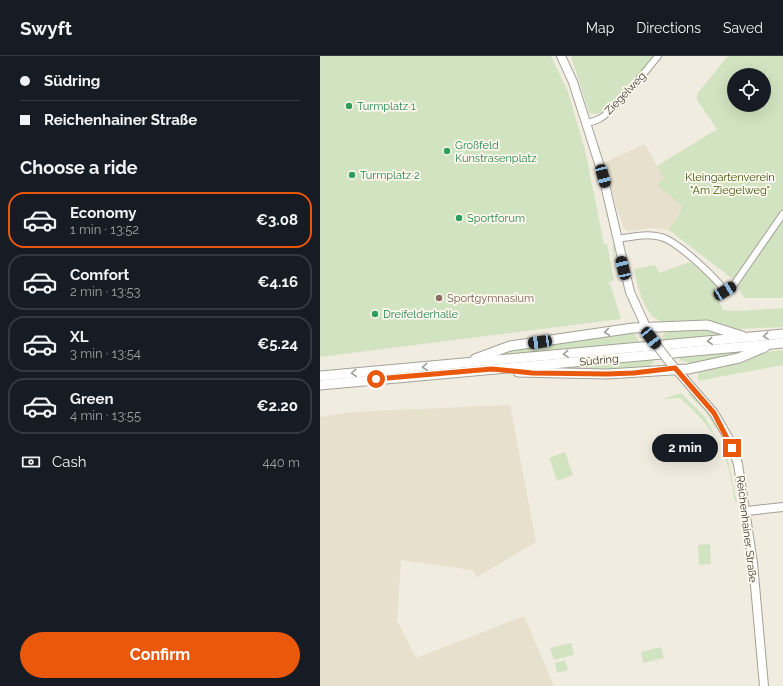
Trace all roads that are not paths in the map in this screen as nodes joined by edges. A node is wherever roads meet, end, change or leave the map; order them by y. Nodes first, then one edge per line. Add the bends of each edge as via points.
1 (561, 56) edge
2 (658, 56) edge
3 (587, 123) junction
4 (783, 214) edge
5 (617, 239) junction
6 (646, 328) junction
7 (783, 334) edge
8 (749, 337) junction
9 (780, 343) edge
10 (462, 363) junction
11 (675, 368) junction
12 (492, 369) junction
13 (320, 376) edge
14 (320, 385) edge
15 (783, 507) edge
16 (747, 511) junction
17 (764, 686) edge

1 - 3 main road, Reichenhainer Straße
2 - 3 street, Ziegelweg via 609,111 599,119
3 - 5 main road, Reichenhainer Straße via 607,191
4 - 5 street via 733,286 725,291 717,280 668,240 652,235
5 - 6 main road, Reichenhainer Straße via 630,292
6 - 8 main road via 707,324
6 -> 10 main road via 510,346
6 - 11 main road, Reichenhainer Straße, bridge
7 -> 8 main road, Südring
8 -> 10 main road, Südring
9 - 11 main road via 739,358 688,369
9 - 12 main road, Südring
10 -> 13 main road, Südring
11 - 12 main road via 607,374 532,373
11 - 16 main road, Reichenhainer Straße via 711,409 729,439 738,464
12 - 14 main road, Südring
15 - 16 main road
16 - 17 main road, Reichenhainer Straße

